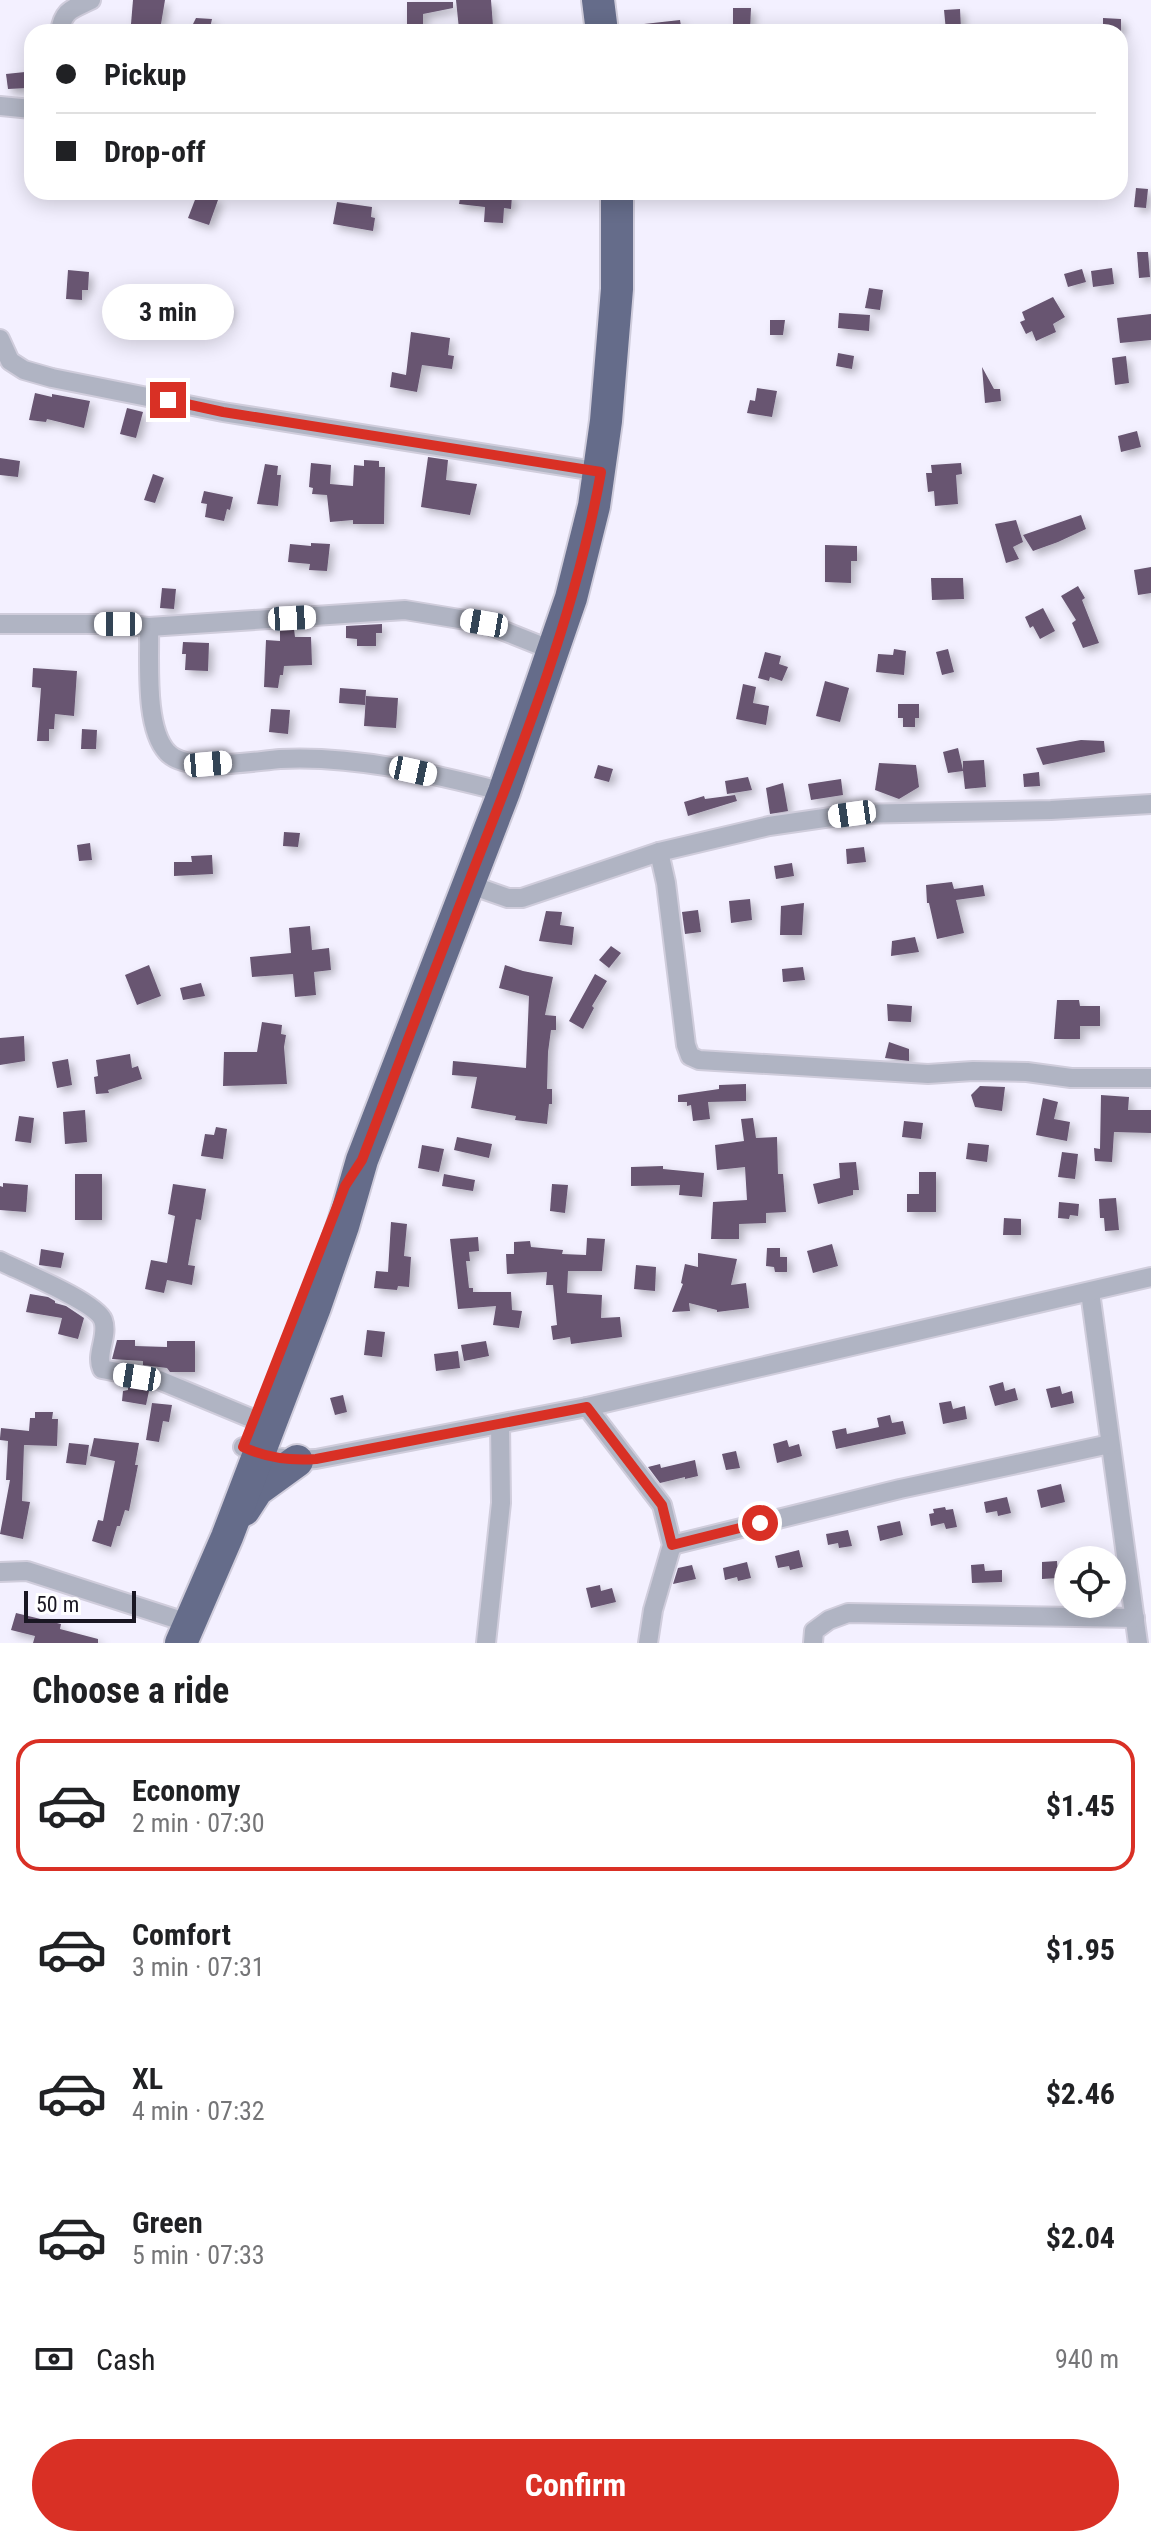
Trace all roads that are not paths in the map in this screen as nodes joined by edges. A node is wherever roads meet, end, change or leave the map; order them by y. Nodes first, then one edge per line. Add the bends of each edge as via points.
1 (91, 0) edge
2 (598, 0) edge
3 (61, 24) edge
4 (601, 24) edge
5 (0, 106) edge
6 (24, 108) edge
7 (617, 200) edge
8 (0, 335) edge
9 (601, 472) junction
10 (0, 624) edge
11 (149, 627) junction
12 (554, 651) junction
13 (504, 792) junction
14 (1151, 804) edge
15 (659, 852) junction
16 (468, 884) junction
17 (1151, 1078) edge
18 (0, 1261) edge
19 (1151, 1277) edge
20 (1090, 1292) junction
21 (587, 1407) junction
22 (500, 1424) junction
23 (258, 1431) junction
24 (1110, 1444) junction
25 (306, 1460) junction
26 (227, 1537) junction
27 (672, 1545) junction
28 (0, 1572) edge
29 (1135, 1618) junction
30 (174, 1635) edge
31 (486, 1643) edge
32 (648, 1643) edge
33 (813, 1643) edge
34 (1138, 1643) edge

1 - 3 street via 70,9
2 - 4 highway
5 - 6 street
7 - 9 highway via 613,362
8 - 9 street via 10,361 52,378 223,412
9 - 12 highway
10 - 11 street
11 - 12 street via 405,610 484,623
11 - 13 street via 154,722 160,741 175,759 191,764 325,759 413,771
12 - 13 highway
13 - 16 highway
14 - 15 street via 852,814 769,826
15 - 16 street via 522,898
15 - 17 street via 690,1056 928,1074 987,1071
16 - 23 highway via 362,1160 345,1186
18 - 23 street via 100,1314 105,1330 102,1369 159,1380
19 - 20 street
20 - 21 street
20 - 24 street
21 - 22 street
21 - 27 street via 662,1505
22 - 25 street
22 - 31 street via 501,1503
23 - 25 street
23 - 25 highway via 281,1417
23 - 26 highway
23 - 30 highway
24 - 27 street
24 - 29 street
25 - 26 highway via 257,1490
26 - 30 highway
27 - 32 street
28 - 30 street via 27,1571
29 - 33 street via 848,1613 814,1631
29 - 34 street

